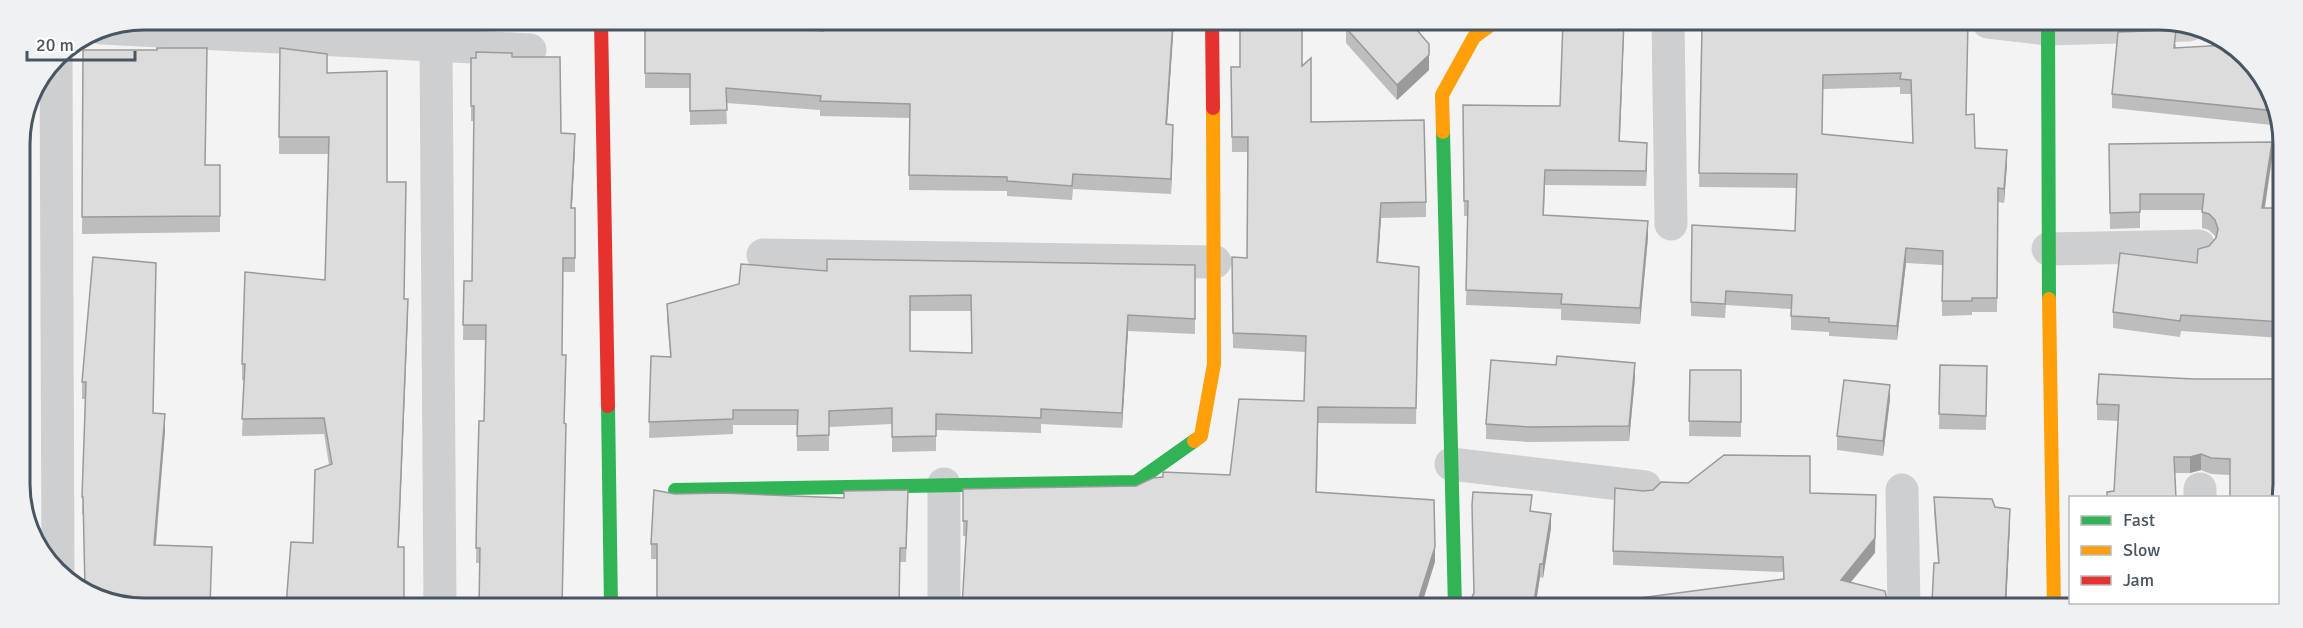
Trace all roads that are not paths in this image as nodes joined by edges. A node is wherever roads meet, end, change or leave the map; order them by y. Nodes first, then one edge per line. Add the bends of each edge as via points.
1 (142, 30) edge
2 (601, 30) edge
3 (1212, 30) edge
4 (1484, 30) edge
5 (1668, 30) edge
6 (2047, 30) edge
7 (436, 46) junction
8 (530, 50) dead end
9 (56, 71) edge
10 (1671, 224) dead end
11 (2199, 246) edge
12 (2048, 249) junction
13 (763, 255) dead end
14 (1215, 262) junction
15 (1451, 464) junction
16 (944, 484) junction
17 (1645, 488) edge
18 (675, 490) dead end
19 (1902, 490) dead end
20 (58, 559) edge
21 (440, 598) edge
22 (611, 598) edge
23 (944, 598) edge
24 (1455, 598) edge
25 (1904, 598) edge
26 (2054, 598) edge

1 - 7 street
2 - 22 street
3 - 14 street
4 - 15 street via 1474,37 1442,95
5 - 10 street
6 - 12 street
7 - 8 street
7 - 21 street
9 - 20 street
11 - 12 street
12 - 26 street
13 - 14 street
14 - 16 street via 1214,364 1201,436 1136,482
15 - 17 street
15 - 24 street
16 - 18 street
16 - 23 street
19 - 25 street

